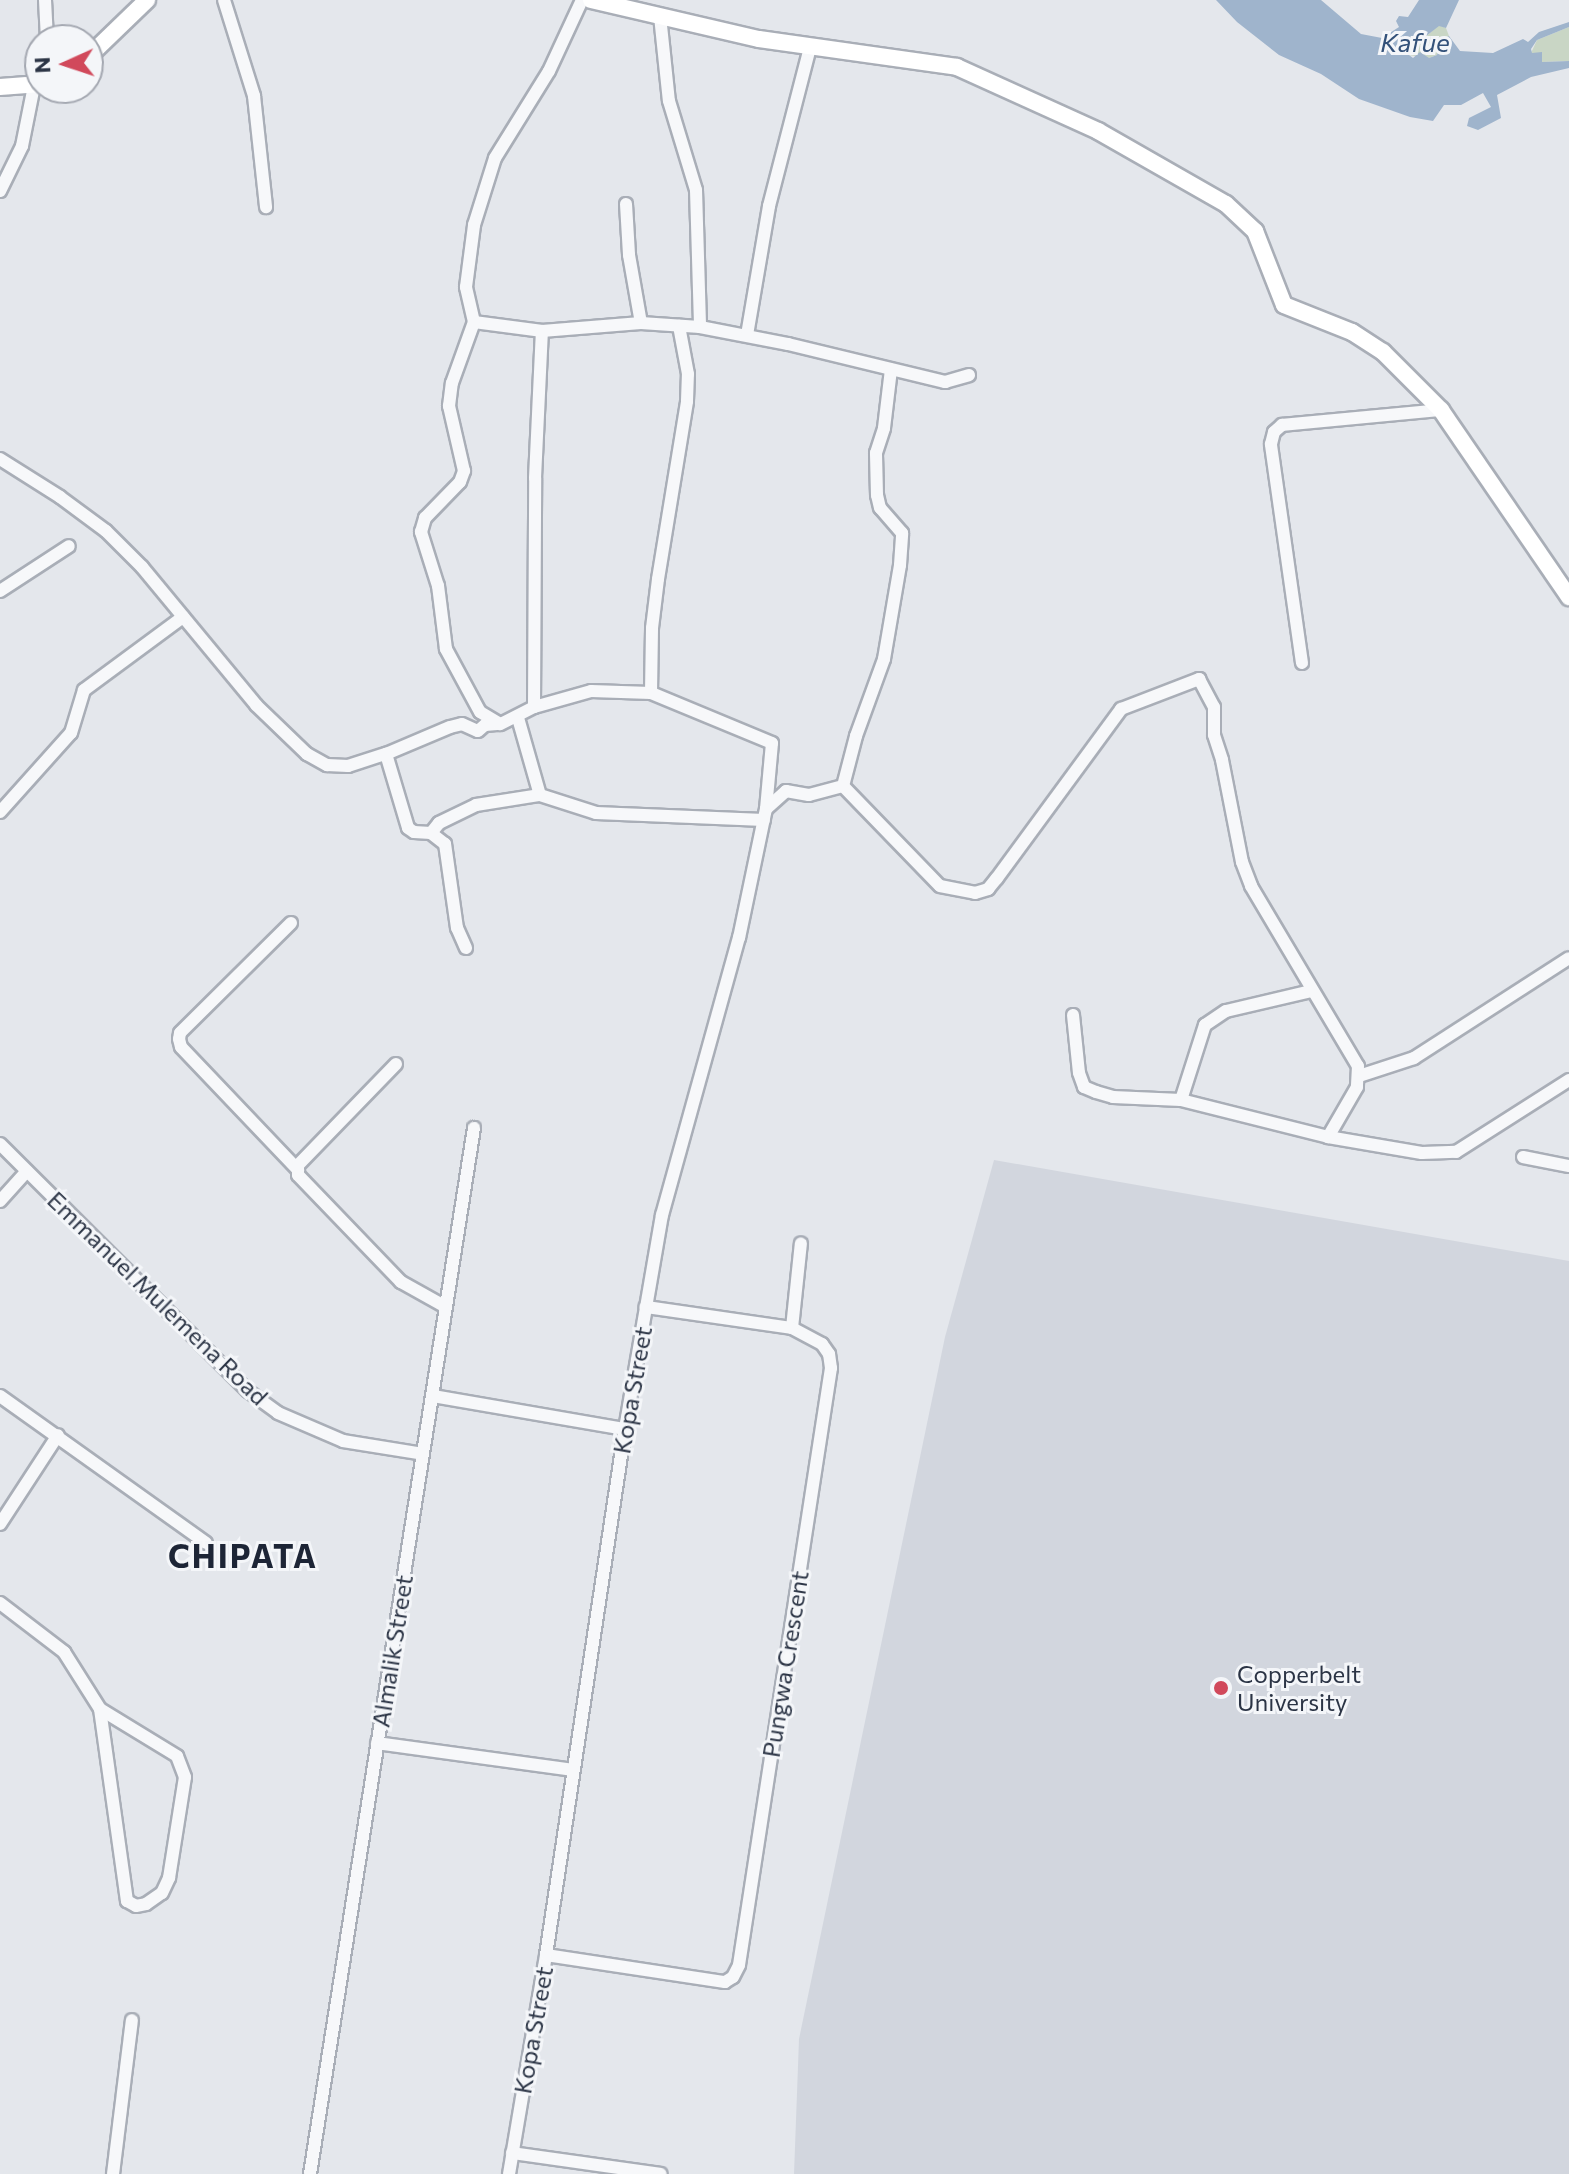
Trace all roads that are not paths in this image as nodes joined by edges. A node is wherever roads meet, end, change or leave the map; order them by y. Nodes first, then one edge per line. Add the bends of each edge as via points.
1 (45, 0) edge
2 (147, 0) edge
3 (224, 0) edge
4 (582, 0) edge
5 (591, 0) edge
6 (130, 7) edge
7 (660, 16) junction
8 (46, 24) edge
9 (104, 38) edge
10 (810, 47) junction
11 (24, 86) edge
12 (0, 87) edge
13 (32, 104) edge
14 (0, 191) edge
15 (626, 204) dead end
16 (266, 207) dead end
17 (474, 322) junction
18 (641, 323) junction
19 (679, 326) junction
20 (700, 327) junction
21 (542, 331) junction
22 (747, 335) junction
23 (891, 369) junction
24 (969, 375) dead end
25 (1441, 410) junction
26 (0, 459) edge
27 (69, 546) dead end
28 (0, 591) edge
29 (1569, 597) edge
30 (183, 617) junction
31 (1302, 663) dead end
32 (651, 693) junction
33 (534, 707) junction
34 (518, 718) junction
35 (500, 724) junction
36 (386, 754) junction
37 (843, 786) junction
38 (540, 795) junction
39 (0, 812) edge
40 (765, 814) junction
41 (431, 833) junction
42 (291, 923) dead end
43 (466, 948) dead end
44 (1569, 958) edge
45 (1311, 991) junction
46 (1073, 1015) dead end
47 (396, 1064) dead end
48 (1359, 1076) junction
49 (1569, 1080) edge
50 (1181, 1100) junction
51 (474, 1128) dead end
52 (1328, 1137) junction
53 (0, 1144) edge
54 (1523, 1157) dead end
55 (1569, 1166) edge
56 (298, 1170) junction
57 (27, 1171) junction
58 (0, 1201) edge
59 (801, 1243) dead end
60 (446, 1307) junction
61 (646, 1307) junction
62 (792, 1328) junction
63 (0, 1396) edge
64 (433, 1396) junction
65 (625, 1429) junction
66 (58, 1435) junction
67 (423, 1454) junction
68 (0, 1524) edge
69 (206, 1543) dead end
70 (0, 1603) edge
71 (100, 1709) junction
72 (377, 1743) junction
73 (573, 1770) junction
74 (546, 1955) junction
75 (132, 2020) dead end
76 (512, 2153) junction
77 (113, 2174) edge
78 (310, 2174) edge
79 (509, 2174) edge
80 (661, 2174) edge

1 - 8 street
2 - 6 street
3 - 16 street via 254,96
4 - 17 street via 549,71 487,178 467,261
5 - 7 street
6 - 9 street
7 - 10 street
7 - 20 street via 669,101 696,190
10 - 22 street via 769,206
10 - 25 street via 957,67 1121,143 1242,216 1264,248 1284,305 1352,332 1383,352
11 - 12 street
13 - 14 street via 22,146
15 - 18 street
17 - 21 street
17 - 35 street via 449,406 464,471 425,518 421,532 438,586 450,660 480,712
18 - 19 street
18 - 21 street
19 - 20 street
19 - 32 street via 687,401 655,603
20 - 22 street
21 - 33 street
22 - 23 street
23 - 24 street via 945,382
23 - 37 street via 876,453 877,495 880,508 902,533 900,565 884,659
25 - 29 street
25 - 31 street via 1282,425 1274,432 1271,444
26 - 30 street via 106,531
27 - 28 street
30 - 36 street via 256,705 307,754 337,767
30 - 39 street via 84,690 71,733
32 - 33 street via 591,691
32 - 40 street, Kopa Street via 772,743
33 - 34 street
34 - 35 street
34 - 38 street
35 - 36 street via 478,731 462,724 450,727
36 - 41 street via 408,828
37 - 40 street via 809,795 786,791
37 - 45 street via 940,886 975,893 988,889 997,878 1121,709 1199,679 1214,707 1214,735 1242,862
38 - 40 street via 596,813
38 - 41 street via 476,805 450,816
40 - 61 street, Kopa Street via 725,999 673,1165
41 - 43 street via 445,844 457,928
42 - 56 street via 179,1039
44 - 48 street via 1414,1058
45 - 48 street via 1353,1057
45 - 50 street via 1226,1011 1205,1025
46 - 50 street via 1084,1087 1113,1097
47 - 56 street
48 - 52 street
49 - 52 street via 1456,1152 1422,1153
50 - 52 street
51 - 60 street, Almalik Street
53 - 57 street, Emmanuel Mulemena Road
54 - 55 street
56 - 60 street via 300,1179 401,1282
57 - 58 street
57 - 67 street, Emmanuel Mulemena Road via 248,1391 278,1413 343,1441
59 - 62 street
60 - 64 street, Almalik Street
61 - 62 street, Pungwa Crescent
61 - 65 street, Kopa Street
62 - 74 street, Pungwa Crescent via 822,1344 831,1368 739,1965 725,1982
63 - 66 street
64 - 65 street
64 - 67 street, Almalik Street
65 - 73 street, Kopa Street
66 - 68 street
66 - 69 street
67 - 72 street, Almalik Street
70 - 71 street via 64,1652
71 - 71 street via 127,1901 146,1904 162,1893 169,1878 185,1777 177,1756
72 - 73 street
72 - 78 street, Almalik Street
73 - 74 street, Kopa Street
74 - 76 street, Kopa Street
75 - 77 street
76 - 79 street, Kopa Street
76 - 80 street

